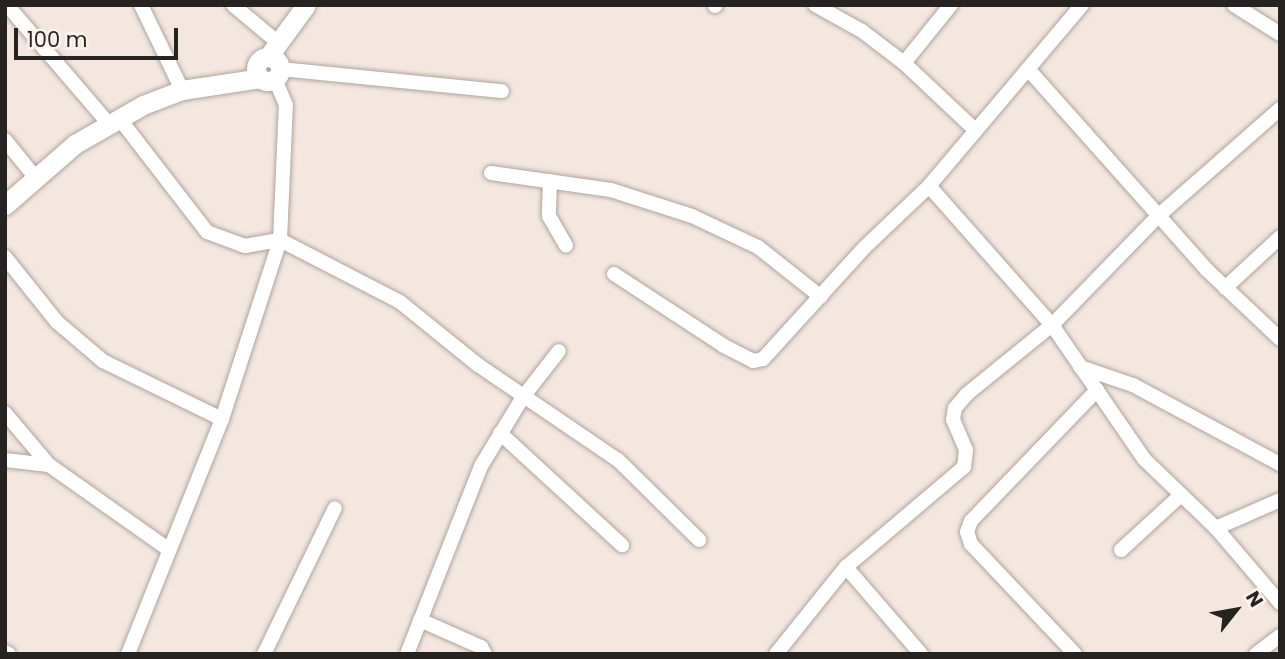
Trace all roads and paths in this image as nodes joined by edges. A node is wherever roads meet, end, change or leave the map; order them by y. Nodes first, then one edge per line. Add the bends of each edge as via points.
1 (7, 5) edge
2 (141, 5) edge
3 (233, 5) edge
4 (815, 5) edge
5 (951, 5) edge
6 (1082, 5) edge
7 (1234, 5) edge
8 (836, 10) edge
9 (301, 13) edge
10 (1280, 34) edge
11 (904, 63) junction
12 (271, 65) junction
13 (1028, 69) junction
14 (182, 90) junction
15 (502, 91) dead end
16 (1280, 109) edge
17 (114, 121) junction
18 (975, 130) junction
19 (5, 139) edge
20 (491, 173) dead end
21 (35, 177) junction
22 (550, 181) junction
23 (929, 186) junction
24 (5, 205) edge
25 (1158, 216) junction
26 (1280, 237) edge
27 (280, 240) junction
28 (566, 246) dead end
29 (5, 257) edge
30 (614, 274) dead end
31 (1225, 288) junction
32 (821, 297) junction
33 (1052, 325) junction
34 (1280, 339) edge
35 (559, 351) dead end
36 (1080, 367) junction
37 (1097, 390) junction
38 (523, 397) junction
39 (5, 413) edge
40 (222, 419) junction
41 (500, 433) junction
42 (5, 460) edge
43 (1280, 464) edge
44 (49, 465) junction
45 (1180, 496) junction
46 (1280, 500) edge
47 (335, 508) dead end
48 (1216, 528) junction
49 (699, 540) dead end
50 (622, 545) dead end
51 (168, 549) junction
52 (1121, 550) dead end
53 (846, 567) junction
54 (1280, 603) edge
55 (420, 620) junction
56 (1280, 636) edge
57 (128, 654) edge
58 (264, 654) edge
59 (407, 654) edge
60 (485, 654) edge
61 (776, 654) edge
62 (921, 654) edge
63 (1075, 654) edge
64 (1256, 654) edge

1 - 17 street
2 - 14 street
3 - 12 street
4 - 8 street
5 - 11 street
6 - 13 street
7 - 10 street
8 - 11 street
9 - 12 street
11 - 18 street
12 - 14 street
12 - 15 street
12 - 27 street via 286,105
13 - 18 street
13 - 25 street
14 - 17 street
16 - 25 street
17 - 21 street
17 - 27 street via 207,232 245,246
18 - 23 street
19 - 21 street
20 - 22 street
21 - 24 street
22 - 28 street via 550,216
22 - 32 street via 611,190 726,229 758,247
23 - 32 street
23 - 33 street
25 - 31 street
25 - 33 street
26 - 31 street
27 - 38 street via 400,302
27 - 40 street
29 - 40 street via 57,322 103,361
30 - 32 street via 753,361 763,359
31 - 34 street
33 - 36 street
33 - 53 street via 955,408 953,420 965,450 964,467
35 - 38 street
36 - 37 street
36 - 43 street via 1133,385
37 - 45 street via 1144,459
37 - 63 street via 971,521 967,533 971,544
38 - 41 street
38 - 49 street via 618,460
39 - 44 street
40 - 51 street
41 - 50 street
41 - 55 street via 462,508
42 - 44 street
44 - 51 street
45 - 48 street
45 - 52 street
46 - 48 street
47 - 58 street
48 - 54 street
51 - 57 street
53 - 61 street
53 - 62 street
55 - 59 street
55 - 60 street via 481,647
56 - 64 street

